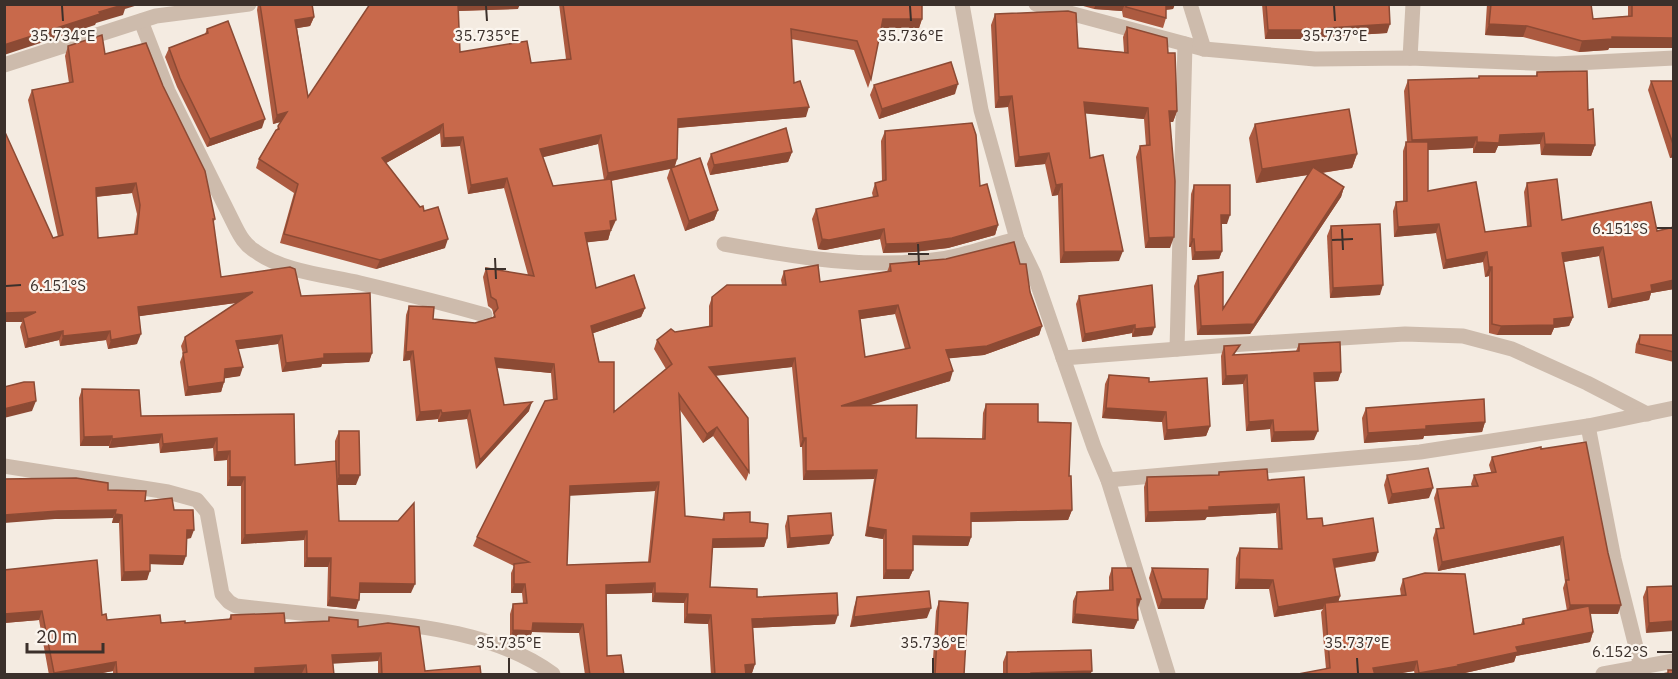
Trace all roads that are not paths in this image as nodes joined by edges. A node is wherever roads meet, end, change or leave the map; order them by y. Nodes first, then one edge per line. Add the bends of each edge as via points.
1 (249, 4) edge
2 (962, 4) edge
3 (1036, 4) edge
4 (1190, 4) edge
5 (1413, 4) edge
6 (153, 10) edge
7 (141, 21) junction
8 (1185, 44) junction
9 (1204, 49) junction
10 (1410, 58) junction
11 (1674, 58) edge
12 (4, 64) edge
13 (1017, 239) junction
14 (724, 244) dead end
15 (485, 315) dead end
16 (1178, 349) junction
17 (1063, 358) junction
18 (1674, 408) edge
19 (1647, 414) junction
20 (1588, 426) junction
21 (4, 466) edge
22 (1108, 480) junction
23 (1674, 661) edge
24 (1641, 667) junction
25 (553, 675) edge
26 (1168, 675) edge
27 (1603, 675) edge

1 - 6 street
2 - 13 street via 981,110
3 - 8 street
4 - 9 street
5 - 10 street
6 - 7 street
7 - 12 street
7 - 15 street via 173,101 243,241 254,251 310,272
8 - 9 street
8 - 16 street
9 - 10 street via 1315,59
10 - 11 street via 1556,64
13 - 14 street via 941,259 873,263 814,260
13 - 17 street via 1034,274
16 - 17 street
16 - 19 street via 1405,334 1463,336 1512,349
17 - 22 street
18 - 19 street
19 - 20 street
20 - 22 street via 1420,452
20 - 24 street via 1614,559
21 - 25 street via 168,492 197,501 207,512 222,594 236,606 413,624 497,644
22 - 26 street
23 - 24 street
24 - 27 street

